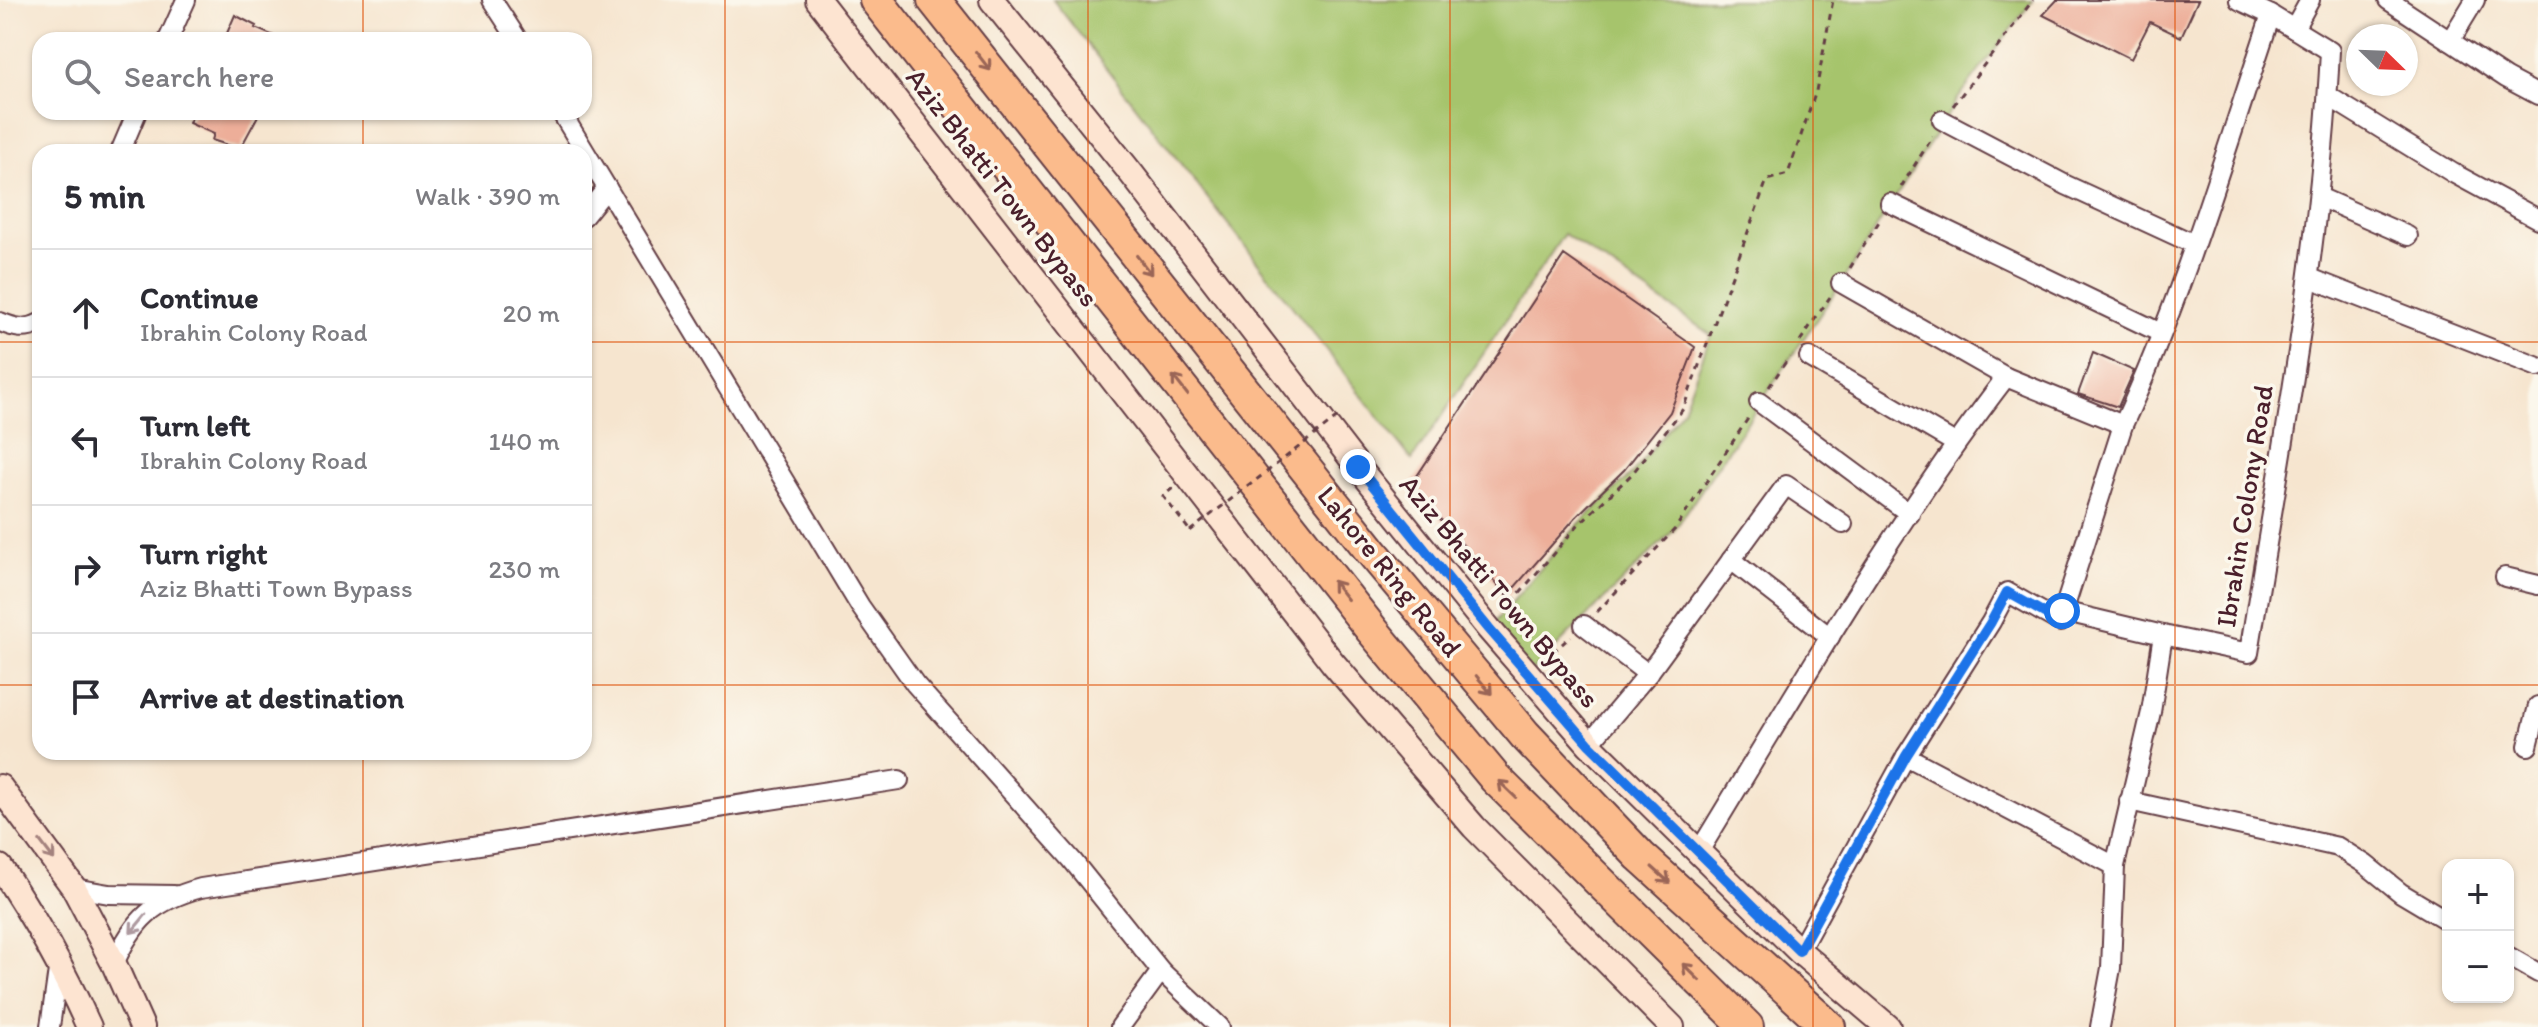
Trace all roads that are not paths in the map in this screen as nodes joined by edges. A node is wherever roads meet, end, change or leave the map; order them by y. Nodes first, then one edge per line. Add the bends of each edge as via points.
1 (186, 0) edge
2 (492, 0) edge
3 (818, 0) edge
4 (876, 0) edge
5 (934, 0) edge
6 (992, 0) edge
7 (2239, 0) edge
8 (2310, 0) edge
9 (2388, 0) edge
10 (2475, 0) edge
11 (2271, 15) junction
12 (2294, 29) junction
13 (172, 32) edge
14 (513, 32) edge
15 (2450, 41) junction
16 (2538, 95) edge
17 (2328, 96) junction
18 (134, 120) edge
19 (566, 120) edge
20 (1942, 120) road end
21 (123, 144) edge
22 (580, 144) edge
23 (592, 163) edge
24 (607, 188) junction
25 (2319, 197) junction
26 (1890, 203) road end
27 (592, 206) edge
28 (2538, 219) edge
29 (2408, 236) dead end
30 (2194, 244) junction
31 (2310, 278) junction
32 (1841, 283) road end
33 (0, 322) edge
34 (32, 326) edge
35 (2161, 333) junction
36 (1809, 357) dead end
37 (2538, 367) edge
38 (2006, 377) junction
39 (1759, 402) road end
40 (2123, 425) junction
41 (1955, 443) junction
42 (1910, 514) junction
43 (1843, 524) dead end
44 (1731, 560) junction
45 (2505, 577) dead end
46 (2538, 585) edge
47 (2062, 611) junction
48 (1584, 625) road end
49 (2163, 635) junction
50 (1830, 637) junction
51 (1648, 674) junction
52 (2538, 706) edge
53 (1589, 744) junction
54 (2528, 746) dead end
55 (1906, 756) junction
56 (899, 780) dead end
57 (0, 787) edge
58 (2129, 801) junction
59 (1698, 853) junction
60 (2115, 866) junction
61 (0, 867) edge
62 (74, 888) junction
63 (174, 895) junction
64 (2442, 917) edge
65 (1799, 951) junction
66 (2514, 959) edge
67 (59, 963) junction
68 (114, 964) junction
69 (1161, 971) junction
70 (2538, 973) edge
71 (50, 1027) edge
72 (89, 1027) edge
73 (142, 1027) edge
74 (1120, 1027) edge
75 (1220, 1027) edge
76 (1672, 1027) edge
77 (1747, 1027) edge
78 (1829, 1027) edge
79 (1888, 1027) edge
80 (2100, 1027) edge

1 - 13 street
2 - 14 street
3 - 76 street, Aziz Bhatti Town Bypass via 1333,663 1474,827
77 -> 4 highway, Lahore Ring Road via 1495,778 1372,630
5 -> 78 highway, Lahore Ring Road via 1372,552 1525,735 1640,856
6 - 53 street, Aziz Bhatti Town Bypass via 1358,467
7 - 11 street, Ibrahin Colony Road
8 - 12 street
9 - 15 street
10 - 15 street
11 - 12 street, Ibrahin Colony Road
11 - 30 street
12 - 17 street, Ibrahin Colony Road via 2330,51
15 - 16 street
17 - 25 street, Ibrahin Colony Road
17 - 28 street
18 - 21 street
19 - 22 street
20 - 30 street
23 - 24 street
24 - 27 street
24 - 69 street via 860,606 915,684 1072,860
25 - 29 street
25 - 31 street, Ibrahin Colony Road
26 - 35 street
30 - 35 street
31 - 37 street
31 - 49 street, Ibrahin Colony Road via 2249,653
32 - 38 street
33 - 34 street via 14,328
35 - 40 street
36 - 41 street
38 - 40 street
38 - 41 street
39 - 42 street
40 - 47 street
41 - 42 street
42 - 50 street
43 - 44 street via 1786,485
44 - 50 street
44 - 51 street
45 - 46 street
47 - 49 street
47 - 55 street via 2060,622 2007,592
48 - 51 street
49 - 58 street
50 - 59 street
51 - 53 street
52 - 54 street
53 - 59 street, Aziz Bhatti Town Bypass
55 - 60 street
55 - 65 street
56 - 63 street
57 -> 62 street
58 - 60 street
58 - 64 street via 2338,847
59 - 65 street, Aziz Bhatti Town Bypass
60 - 80 street via 2111,968
61 - 67 street
62 - 63 street
62 - 68 street
63 -> 68 street via 144,915
65 - 79 street, Aziz Bhatti Town Bypass
66 - 70 street
67 - 71 street
67 - 72 street
68 - 73 street
69 - 74 street
69 - 75 street

